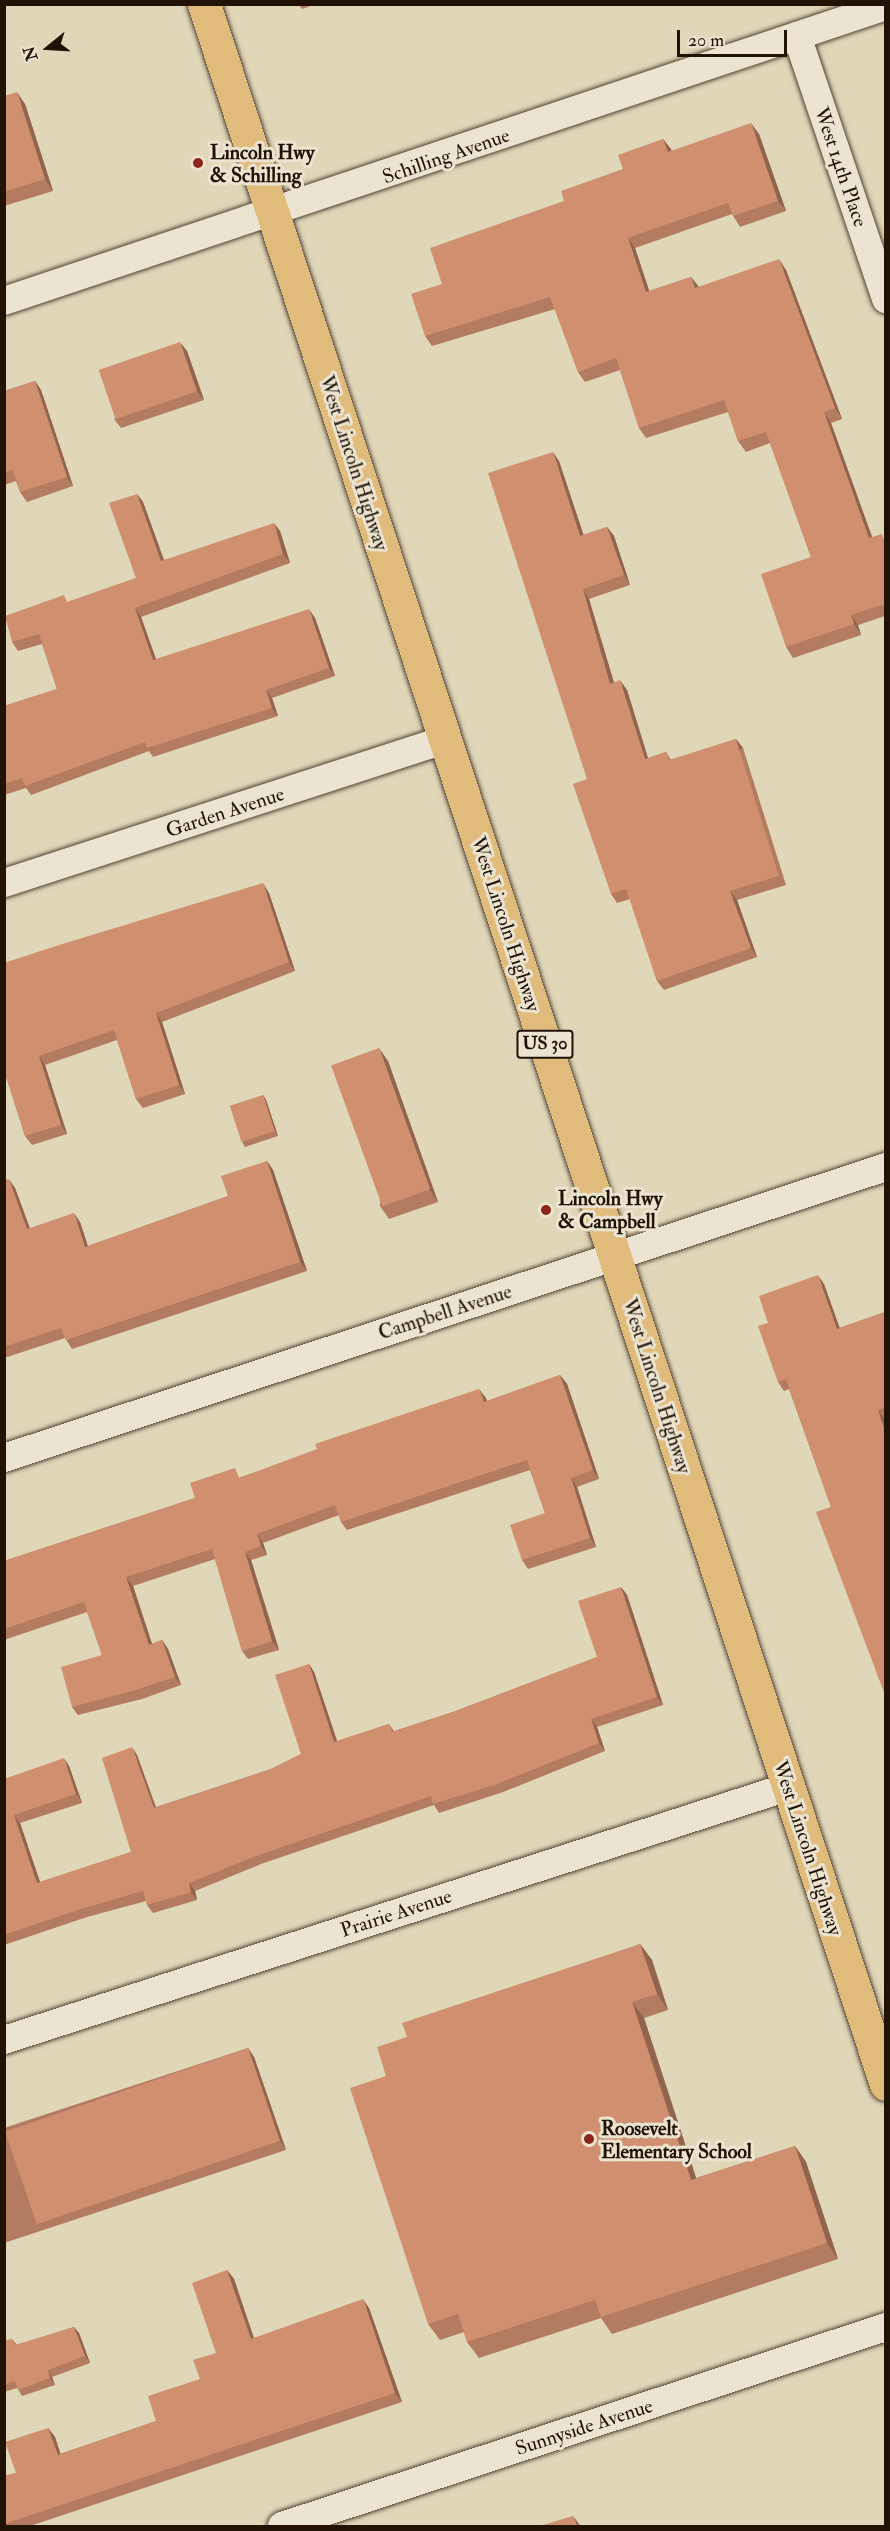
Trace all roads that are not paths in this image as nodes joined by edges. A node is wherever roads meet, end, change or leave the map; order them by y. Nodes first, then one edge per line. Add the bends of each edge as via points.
1 (204, 4) edge
2 (885, 6) edge
3 (797, 36) junction
4 (273, 215) junction
5 (885, 299) edge
6 (4, 301) edge
7 (445, 740) junction
8 (4, 883) edge
9 (885, 1167) edge
10 (614, 1257) junction
11 (4, 1458) edge
12 (788, 1787) junction
13 (4, 2040) edge
14 (885, 2084) edge
15 (885, 2327) edge
16 (282, 2526) edge

1 - 4 main road, West Lincoln Highway / US 30
2 - 3 street, Schilling Avenue
3 - 4 street, Schilling Avenue
3 - 5 street, West 14th Place
4 - 6 street, Schilling Avenue
4 - 7 main road, West Lincoln Highway / US 30
7 - 8 street, Garden Avenue
7 - 10 main road, West Lincoln Highway / US 30
9 - 10 street, Campbell Avenue
10 - 11 street, Campbell Avenue
10 - 12 main road, West Lincoln Highway / US 30
12 - 13 street, Prairie Avenue
12 - 14 main road, West Lincoln Highway / US 30
15 - 16 street, Sunnyside Avenue

